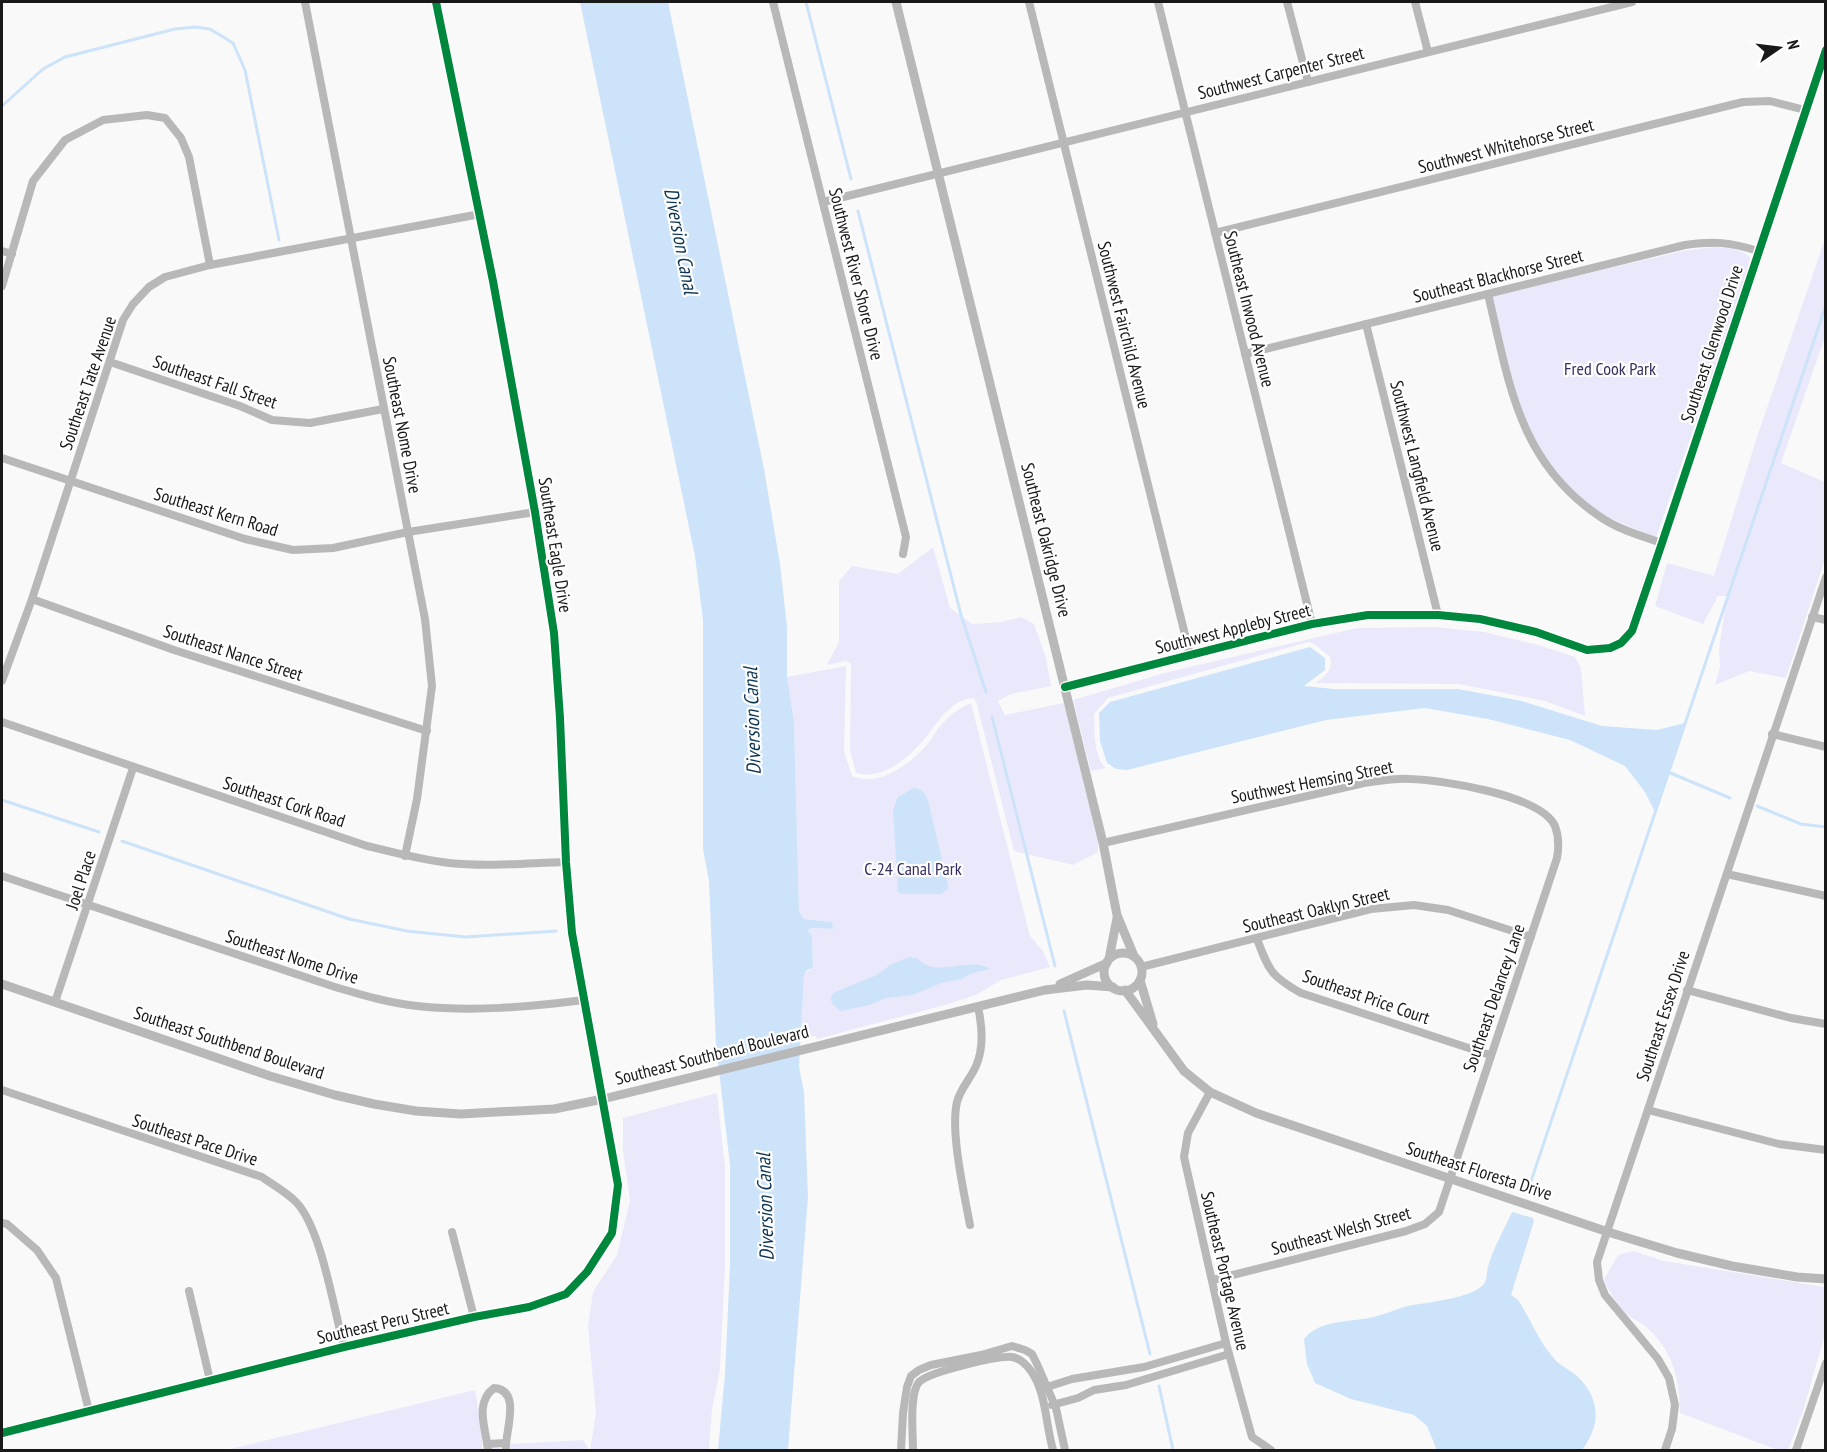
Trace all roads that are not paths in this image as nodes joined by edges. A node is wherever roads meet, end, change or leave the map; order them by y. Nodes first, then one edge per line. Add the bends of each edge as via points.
1 (305, 2) edge
2 (436, 2) edge
3 (773, 2) edge
4 (896, 2) edge
5 (1029, 2) edge
6 (1158, 2) edge
7 (1287, 2) edge
8 (1415, 2) edge
9 (1632, 2) edge
10 (1826, 50) edge
11 (1428, 52) junction
12 (1308, 82) junction
13 (1805, 110) junction
14 (1185, 112) junction
15 (1063, 142) junction
16 (938, 173) junction
17 (822, 202) junction
18 (480, 214) junction
19 (1215, 233) junction
20 (351, 240) junction
21 (2, 250) edge
22 (1758, 250) junction
23 (12, 254) junction
24 (210, 265) junction
25 (2, 286) edge
26 (1488, 294) junction
27 (1366, 324) junction
28 (1245, 354) junction
29 (110, 362) junction
30 (383, 409) junction
31 (2, 458) edge
32 (70, 482) junction
33 (535, 512) junction
34 (408, 532) junction
35 (1662, 543) junction
36 (903, 554) dead end
37 (1826, 577) edge
38 (32, 599) junction
39 (1438, 615) junction
40 (1812, 617) junction
41 (1826, 620) edge
42 (1312, 624) junction
43 (1621, 643) joint
44 (1190, 655) junction
45 (2, 681) edge
46 (1065, 687) junction
47 (2, 722) edge
48 (427, 731) junction
49 (1772, 734) junction
50 (1826, 747) edge
51 (134, 768) junction
52 (1555, 825) joint
53 (1103, 843) junction
54 (405, 856) junction
55 (566, 862) junction
56 (1727, 874) junction
57 (2, 876) edge
58 (1826, 896) edge
59 (88, 905) junction
60 (1117, 915) junction
61 (1531, 937) junction
62 (1257, 939) junction
63 (1134, 956) junction
64 (1108, 961) junction
65 (1141, 966) junction
66 (1140, 981) junction
67 (2, 984) edge
68 (1113, 987) junction
69 (1049, 989) junction
70 (1125, 990) junction
71 (1687, 990) junction
72 (584, 1000) junction
73 (55, 1002) junction
74 (978, 1006) junction
75 (1826, 1024) edge
76 (1155, 1030) junction
77 (1490, 1055) junction
78 (2, 1090) edge
79 (1210, 1092) junction
80 (603, 1099) junction
81 (1648, 1110) junction
82 (1826, 1150) edge
83 (1451, 1179) junction
84 (2, 1223) edge
85 (970, 1225) dead end
86 (452, 1232) dead end
87 (1608, 1232) junction
88 (1826, 1279) edge
89 (1213, 1280) junction
90 (189, 1291) dead end
91 (474, 1317) junction
92 (1226, 1344) junction
93 (344, 1347) junction
94 (1229, 1354) junction
95 (1184, 1355) junction
96 (1826, 1363) edge
97 (1187, 1367) junction
98 (210, 1380) junction
99 (911, 1389) junction
100 (1043, 1389) junction
101 (1054, 1405) junction
102 (1045, 1406) junction
103 (89, 1411) junction
104 (2, 1433) edge
105 (488, 1447) edge
106 (505, 1447) edge
107 (901, 1450) edge
108 (913, 1450) edge
109 (1053, 1450) edge
110 (1065, 1450) edge
111 (1270, 1450) edge
112 (1665, 1450) edge
113 (1797, 1450) edge

1 - 20 street, Southeast Nome Drive
2 - 18 street, Southeast Eagle Drive
3 - 17 street, Southwest River Shore Drive
4 - 16 street, Southeast Oakridge Drive
5 - 15 street, Southwest Fairchild Avenue
6 - 14 street, Southeast Inwood Avenue
7 - 12 street
8 - 11 street
9 - 11 street, Southwest Carpenter Street
10 - 13 street, Southeast Glenwood Drive
11 - 12 street, Southwest Carpenter Street
12 - 14 street, Southwest Carpenter Street
13 - 19 street, Southwest Whitehorse Street via 1770,101 1743,102
13 - 22 street, Southeast Glenwood Drive
14 - 15 street, Southwest Carpenter Street
14 - 19 street, Southeast Inwood Avenue
15 - 16 street, Southwest Carpenter Street
15 - 44 street, Southwest Fairchild Avenue
16 - 17 street, Southwest Carpenter Street
16 - 46 street, Southeast Oakridge Drive
17 - 36 street, Southwest River Shore Drive via 906,537
18 - 20 street, Southeast Tate Avenue
18 - 33 street, Southeast Eagle Drive
19 - 28 street, Southeast Inwood Avenue
20 - 24 street, Southeast Tate Avenue
20 - 30 street, Southeast Nome Drive
21 - 23 street
22 - 26 street, Southeast Blackhorse Street via 1712,241 1685,245
22 - 35 street, Southeast Glenwood Drive
23 - 24 street via 33,181 65,140 103,120 147,115 165,118 181,138 189,158
23 - 25 street
24 - 29 street, Southeast Tate Avenue via 165,277 149,287 123,320
26 - 27 street, Southeast Blackhorse Street
26 - 35 street via 1514,402 1530,442 1565,489 1600,518
27 - 28 street, Southeast Blackhorse Street
27 - 39 street, Southwest Langfield Avenue
28 - 42 street, Southeast Inwood Avenue
29 - 30 street, Southeast Fall Street via 272,420 310,423
29 - 32 street, Southeast Tate Avenue
30 - 34 street, Southeast Nome Drive
31 - 32 street, Southeast Kern Road
32 - 34 street, Southeast Kern Road via 245,539 293,550 333,548
32 - 38 street, Southeast Tate Avenue
33 - 34 street, Southeast Kern Road
33 - 55 street, Southeast Eagle Drive via 554,633
34 - 48 street, Southeast Nome Drive via 432,686
35 - 43 street, Southeast Glenwood Drive via 1632,631
37 - 40 street, Southeast Essex Drive
38 - 45 street, Southeast Tate Avenue
38 - 48 street, Southeast Nance Street via 174,650
39 - 42 street, Southwest Appleby Street via 1368,615
39 - 43 street, Southwest Appleby Street via 1508,625 1587,650
40 - 41 street
40 - 49 street, Southeast Essex Drive
42 - 44 street, Southwest Appleby Street
44 - 46 street, Southwest Appleby Street
46 - 53 street, Southeast Oakridge Drive
47 - 51 street, Southeast Cork Road
48 - 54 street, Southeast Nome Drive
49 - 50 street
49 - 56 street, Southeast Essex Drive
51 - 54 street, Southeast Cork Road
51 - 59 street, Joel Place
52 - 53 street, Southwest Hemsing Street via 1543,812 1521,801 1442,781 1408,778 1365,783
52 - 61 street, Southeast Delancey Lane via 1557,858
53 - 60 street, Southeast Oakridge Drive
54 - 55 street, Southeast Cork Road via 468,864
55 - 72 street, Southeast Eagle Drive via 572,933
56 - 58 street
56 - 71 street, Southeast Essex Drive
57 - 59 street, Southeast Nome Drive
59 - 72 street, Southeast Nome Drive via 385,1000 463,1009 520,1008
59 - 73 street, Joel Place
60 - 63 street, Southeast Oakridge Drive
60 - 64 street, Southeast Oakridge Drive
61 - 62 street, Southeast Oaklyn Street via 1448,910 1414,905 1371,909
61 - 77 street, Southeast Delancey Lane
62 - 65 street, Southeast Oaklyn Street
62 - 77 street, Southeast Price Court via 1268,968 1278,980 1301,993
63 - 64 street via 1118,954
63 - 65 street
64 - 68 street via 1104,974
64 - 69 street, Southeast Southbend Boulevard
65 - 66 street
66 - 70 street
66 - 76 street, Southeast Floresta Drive
67 - 73 street, Southeast Southbend Boulevard
68 - 69 street, Southeast Southbend Boulevard
68 - 70 street
69 - 74 street, Southeast Southbend Boulevard
70 - 76 street, Southeast Floresta Drive
71 - 75 street
71 - 81 street, Southeast Essex Drive
72 - 80 street, Southeast Eagle Drive
73 - 80 street, Southeast Southbend Boulevard via 270,1076 374,1104 461,1114 554,1109
74 - 80 street, Southeast Southbend Boulevard
74 - 85 street via 980,1051 957,1100 954,1121
76 - 79 street, Southeast Floresta Drive via 1184,1071
77 - 83 street, Southeast Delancey Lane
78 - 93 street, Southeast Pace Drive via 262,1177 275,1186 296,1202 311,1224
79 - 83 street, Southeast Floresta Drive via 1256,1113
79 - 89 street, Southeast Portage Avenue via 1188,1133 1184,1157
80 - 91 street, Southeast Peru Street via 618,1185 612,1233 587,1272 566,1294 529,1307
81 - 82 street via 1779,1144
81 - 87 street, Southeast Essex Drive
83 - 87 street, Southeast Floresta Drive
83 - 89 street, Southeast Welsh Street via 1439,1212 1425,1224
84 - 103 street via 38,1250 56,1278
86 - 91 street
87 - 88 street, Southeast Floresta Drive via 1731,1266
87 - 112 street, Southeast Essex Drive via 1597,1262 1605,1295 1669,1378 1675,1405
89 - 92 street, Southeast Portage Avenue
90 - 98 street
91 - 93 street, Southeast Peru Street
92 - 94 street, Southeast Portage Avenue
92 - 95 street
93 - 98 street, Southeast Peru Street
94 - 97 street
94 - 111 street, Southeast Portage Avenue via 1252,1437
95 - 97 street
95 - 100 street
96 - 113 street
97 - 101 street via 1094,1390
98 - 103 street, Southeast Peru Street
99 - 100 street via 911,1376 919,1370 967,1361 1012,1346 1032,1354
99 - 107 street
99 - 108 street
100 - 101 street
100 - 102 street
101 - 102 street
101 - 110 street
102 - 109 street
103 - 104 street, Southeast Peru Street
105 - 106 street
105 - 106 street via 482,1410 486,1395 499,1388 510,1405

